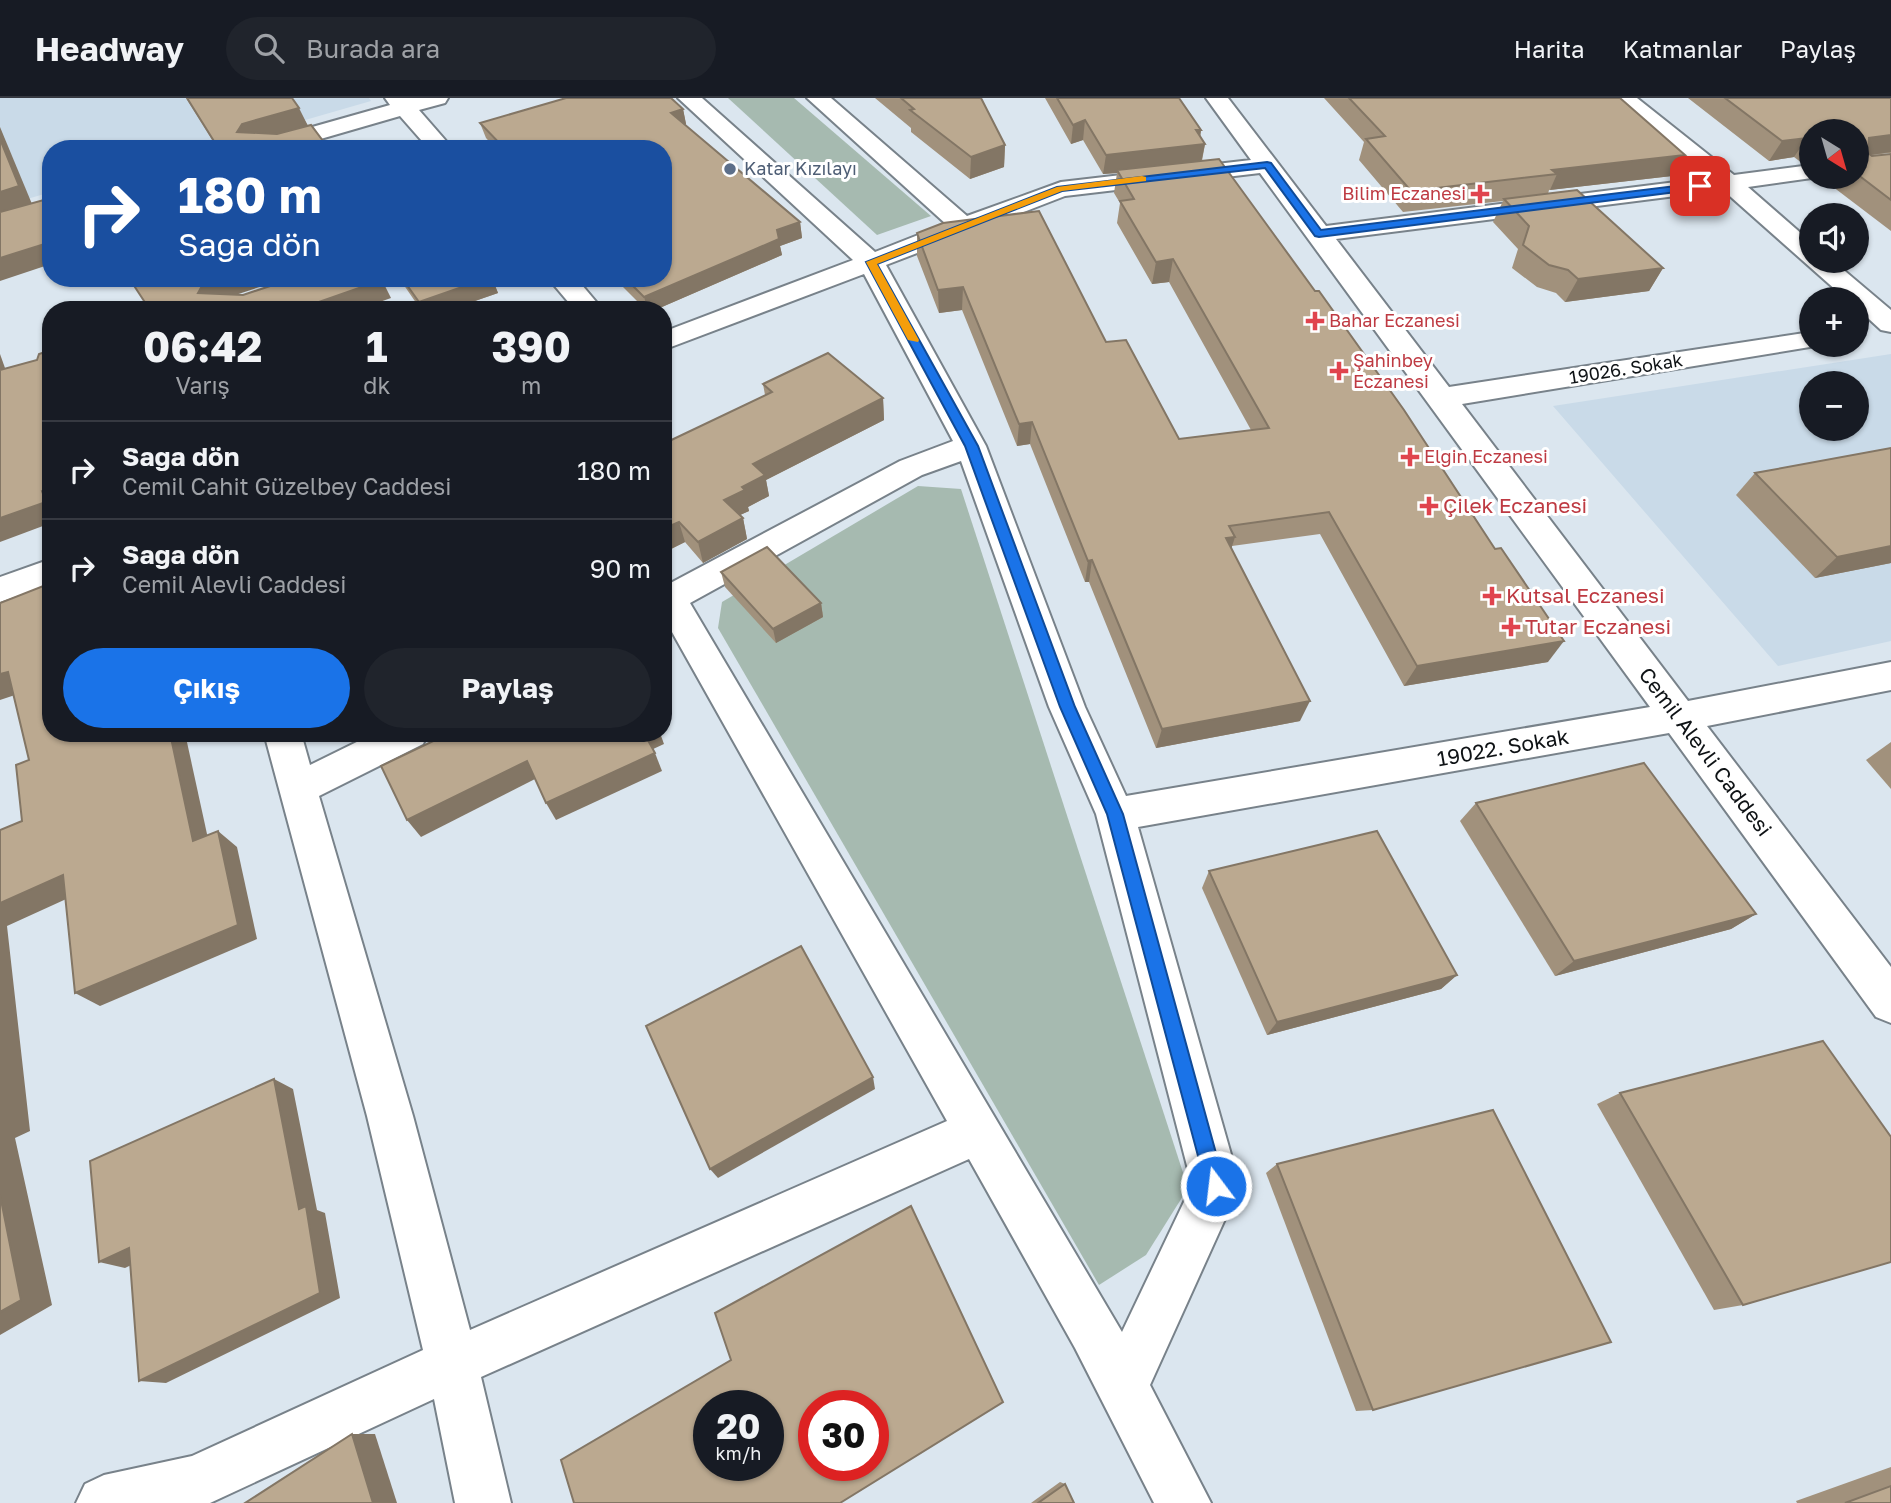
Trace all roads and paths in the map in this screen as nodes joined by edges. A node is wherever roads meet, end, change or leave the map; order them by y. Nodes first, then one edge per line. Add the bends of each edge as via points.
1 (437, 98) edge
2 (689, 98) edge
3 (818, 98) edge
4 (1217, 98) edge
5 (1623, 98) edge
6 (400, 103) edge
7 (287, 140) edge
8 (434, 140) edge
9 (1267, 165) junction
10 (1799, 173) edge
11 (1728, 182) junction
12 (963, 226) junction
13 (1319, 234) junction
14 (1799, 244) edge
15 (871, 262) junction
16 (1831, 273) edge
17 (569, 287) edge
18 (582, 301) edge
19 (1891, 326) edge
20 (1869, 330) edge
21 (672, 339) edge
22 (1799, 342) edge
23 (1441, 398) junction
24 (971, 446) junction
25 (42, 574) edge
26 (0, 590) edge
27 (672, 597) edge
28 (672, 610) edge
29 (1891, 676) edge
30 (1679, 717) junction
31 (285, 742) edge
32 (392, 742) edge
33 (298, 789) junction
34 (1115, 814) junction
35 (1891, 1002) edge
36 (978, 1131) junction
37 (454, 1363) junction
38 (1122, 1386) junction
39 (104, 1503) edge
40 (484, 1503) edge
41 (1183, 1503) edge

1 - 6 street
2 - 15 street
3 - 12 street
4 - 9 street, Cemil Alevli Caddesi
5 - 11 street
6 - 7 street
6 - 8 street
9 - 12 street via 1061,189
9 - 13 street, Cemil Alevli Caddesi
10 - 11 street
11 - 13 street
11 - 14 street
12 - 15 street
13 - 23 street, Cemil Alevli Caddesi
15 - 21 street
15 - 24 street
16 - 19 street
17 - 18 street
19 - 20 street
22 - 23 street, 19026. Sokak
23 - 30 street, Cemil Alevli Caddesi
24 - 27 street via 911,468
24 - 34 street via 1068,707
25 - 26 street
28 - 36 street
29 - 30 street, 19022. Sokak
30 - 34 street, 19022. Sokak
30 - 35 street, Cemil Alevli Caddesi
31 - 33 street
32 - 33 street
33 - 37 street via 400,1147
34 - 38 street via 1216,1186
36 - 37 street
36 - 38 street
37 - 39 street via 195,1482
37 - 40 street
38 - 41 street

